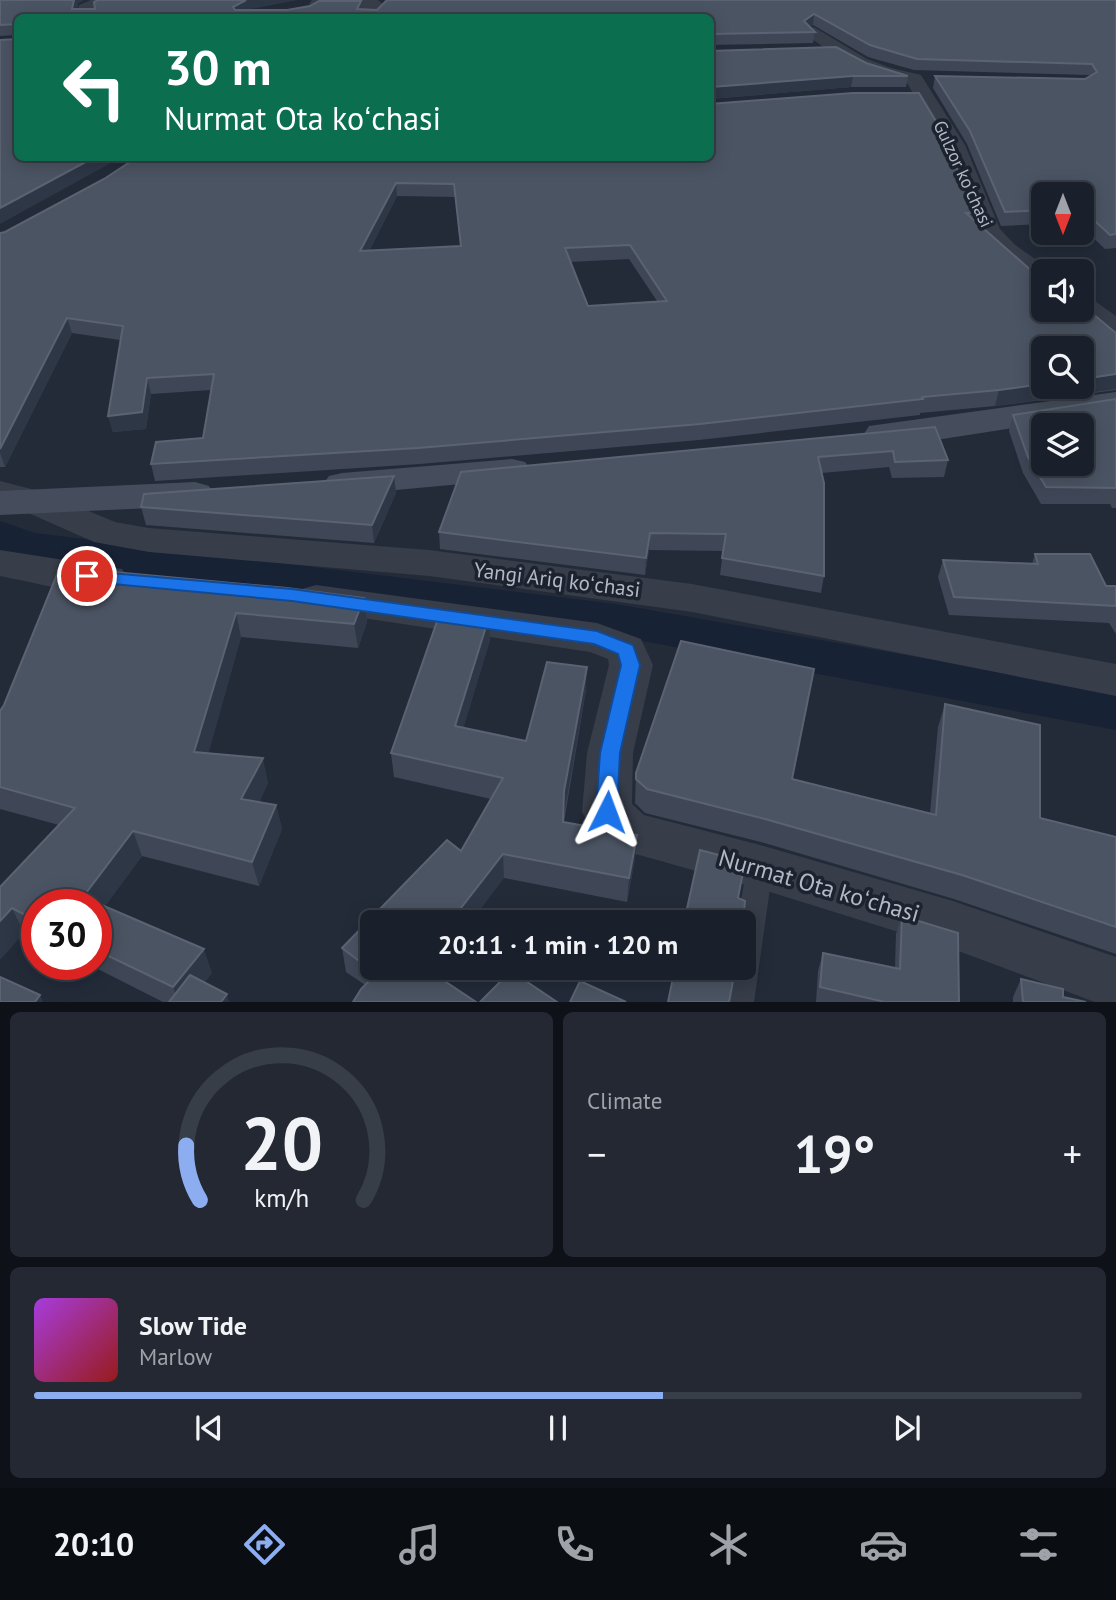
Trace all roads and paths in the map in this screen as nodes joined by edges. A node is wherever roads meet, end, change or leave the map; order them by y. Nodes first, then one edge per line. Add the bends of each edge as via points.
1 (105, 0) edge
2 (317, 5) edge
3 (376, 8) edge
4 (86, 14) edge
5 (814, 42) edge
6 (926, 85) junction
7 (890, 96) edge
8 (1031, 269) edge
9 (1094, 314) edge
10 (1116, 330) edge
11 (1116, 402) edge
12 (854, 437) edge
13 (538, 468) edge
14 (306, 486) edge
15 (223, 492) edge
16 (10, 498) edge
17 (0, 563) edge
18 (143, 582) edge
19 (278, 594) edge
20 (1116, 680) edge
21 (760, 867) junction
22 (1116, 983) edge
23 (739, 1002) edge

1 - 4 street via 89,5
2 - 3 street
5 - 6 street via 873,70
6 - 7 street
6 - 8 street, Gulzor koʻchasi via 988,231
9 - 10 street
11 - 12 street
13 - 14 street
15 - 16 street
16 - 20 street, Yangi Ariq koʻchasi via 117,535 429,563 692,598
17 - 18 street via 58,586
19 - 21 street, Nurmat Ota koʻchasi via 597,638 626,650 631,665 610,753 607,812 629,832
21 - 22 street, Nurmat Ota koʻchasi via 953,925
21 - 23 lane

